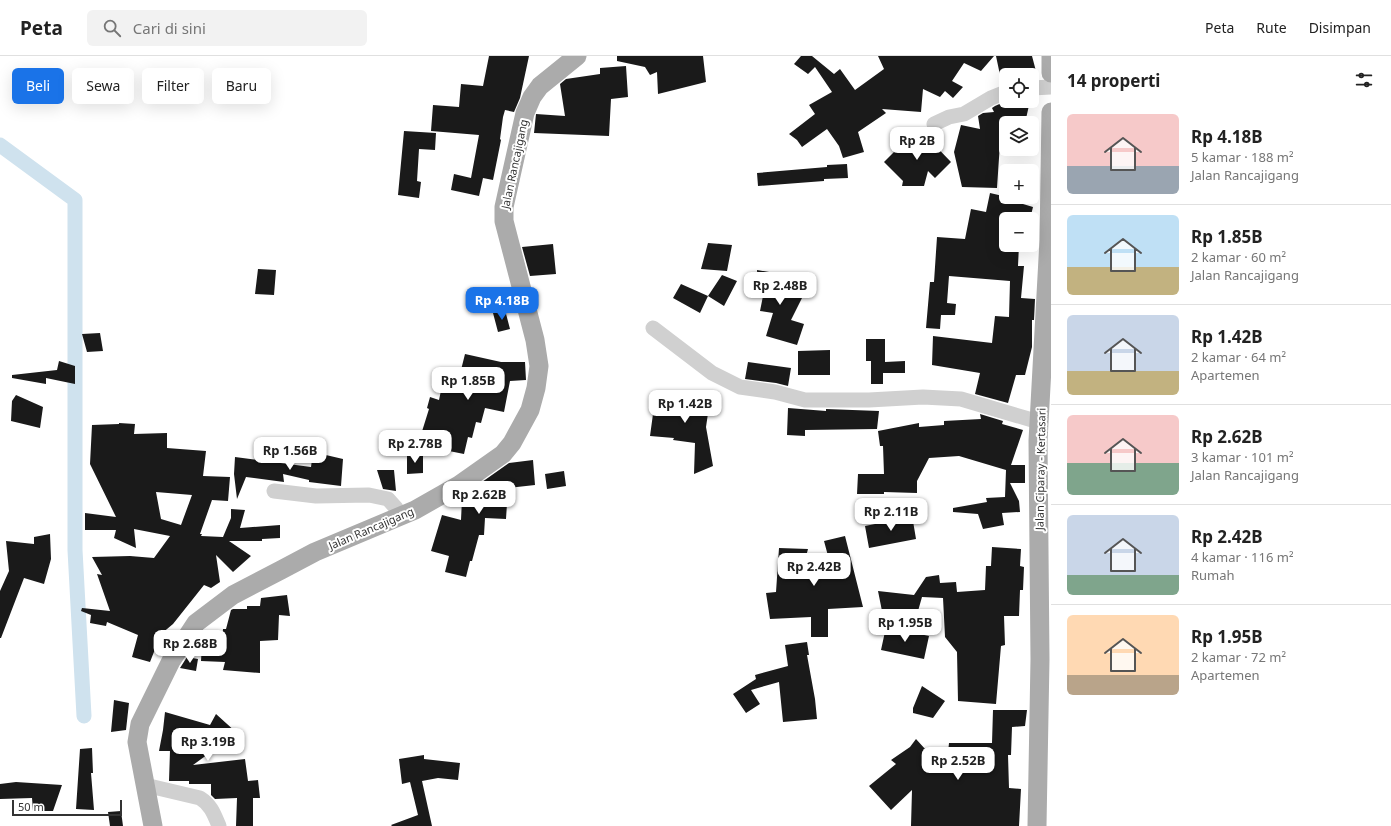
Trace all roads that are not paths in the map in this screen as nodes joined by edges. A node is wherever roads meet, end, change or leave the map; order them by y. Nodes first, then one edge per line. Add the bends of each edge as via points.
1 (577, 56) edge
2 (1050, 56) edge
3 (1051, 65) edge
4 (1051, 73) edge
5 (1051, 87) edge
6 (1039, 88) edge
7 (999, 95) edge
8 (1051, 112) edge
9 (934, 124) dead end
10 (654, 328) dead end
11 (1039, 422) junction
12 (274, 491) dead end
13 (400, 516) junction
14 (145, 785) junction
15 (154, 826) edge
16 (219, 826) edge
17 (1038, 826) edge

1 - 13 main road, Jalan Rancajigang via 540,86 532,97 525,113 504,207 504,221 535,340 539,366 530,410 503,454 459,486
2 - 3 main road
3 - 4 main road
5 - 6 street
7 - 9 street via 964,114
8 - 11 main road, Jalan Ciparay - Kertasari via 1049,240
10 - 11 street via 712,373 740,387 805,400 923,397 961,399
11 - 17 main road, Jalan Ciparay - Kertasari
12 - 13 street via 316,496 370,495 388,499
13 - 14 main road, Jalan Rancajigang via 315,552 233,595 196,623 171,661 140,724 137,742
14 - 15 main road, Jalan Rancajigang
14 - 16 street via 200,798 210,807

